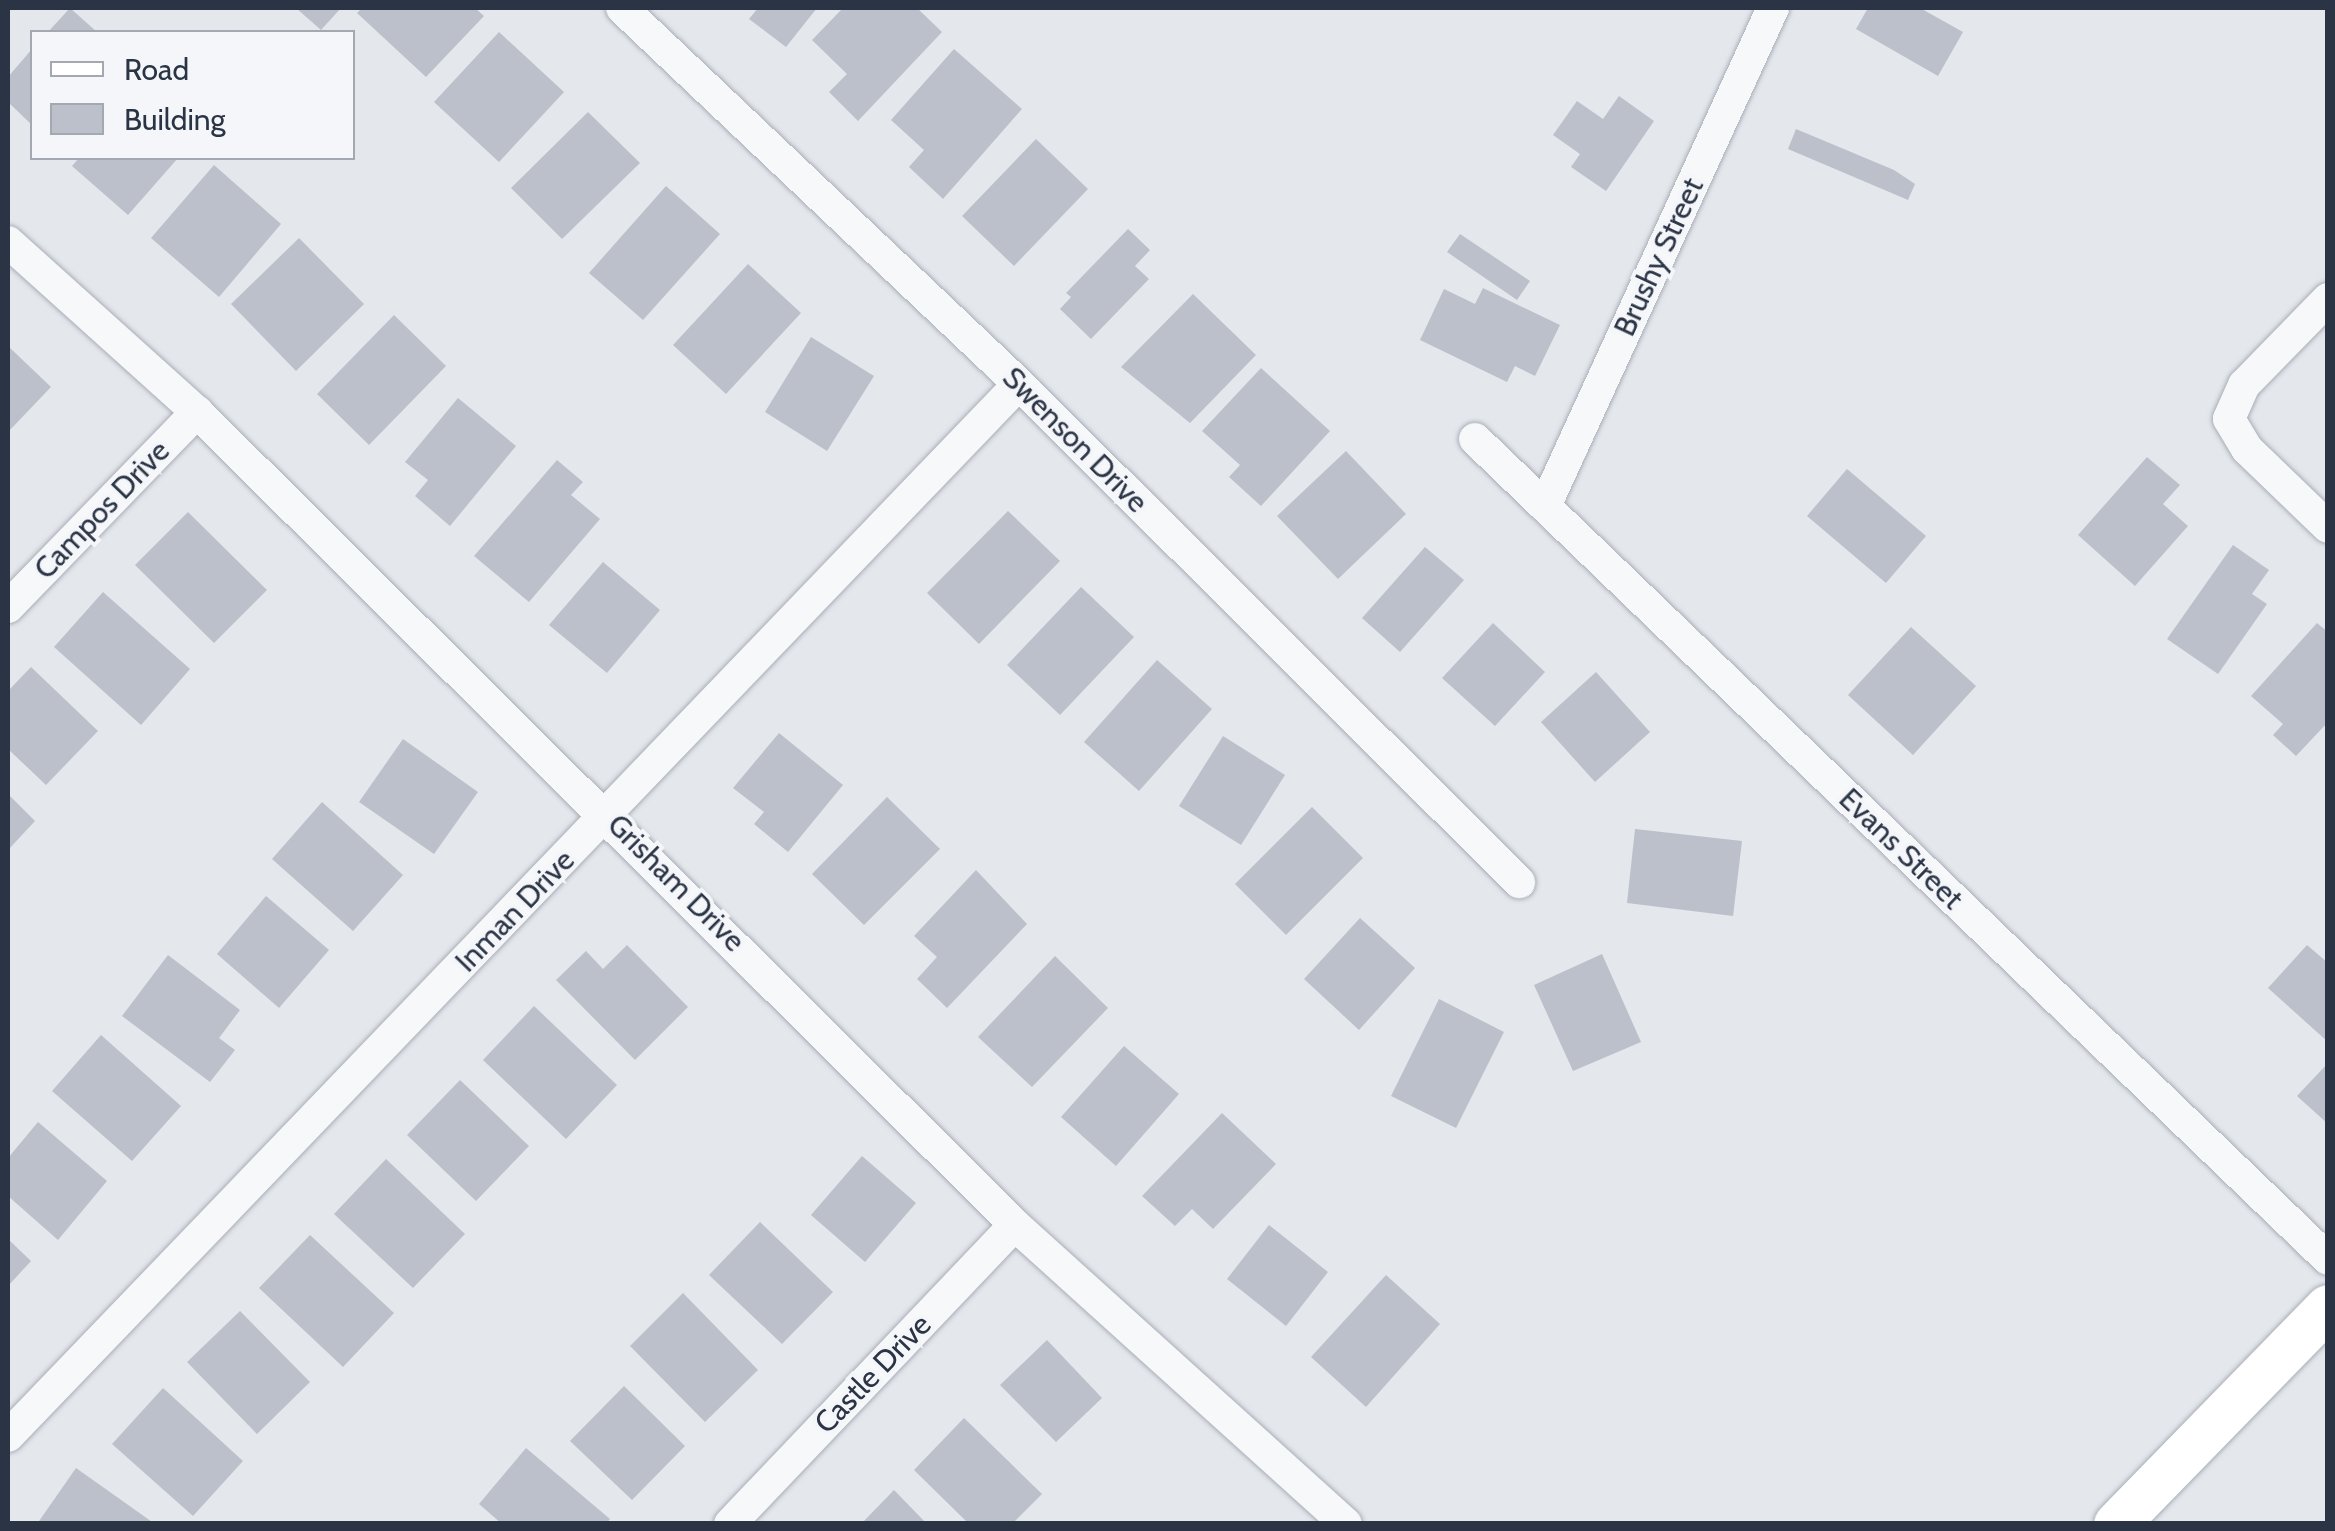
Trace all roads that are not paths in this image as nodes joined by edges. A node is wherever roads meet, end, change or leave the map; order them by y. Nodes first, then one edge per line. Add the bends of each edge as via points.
1 (622, 8) edge
2 (1774, 8) edge
3 (8, 242) edge
4 (2328, 299) edge
5 (1019, 384) junction
6 (198, 412) junction
7 (1475, 439) dead end
8 (1545, 506) junction
9 (2328, 527) edge
10 (8, 607) edge
11 (608, 815) junction
12 (1519, 882) dead end
13 (1015, 1225) junction
14 (2328, 1259) edge
15 (2321, 1330) edge
16 (8, 1436) edge
17 (730, 1524) edge
18 (1346, 1524) edge
19 (2116, 1524) edge

1 - 5 street, Swenson Drive
2 - 8 street, Brushy Street
3 - 6 street, Grisham Drive
4 - 9 street via 2244,385 2229,418 2247,450
5 - 11 street, Inman Drive
5 - 12 street, Swenson Drive
6 - 10 street, Campos Drive
6 - 11 street, Grisham Drive
7 - 8 street, Evans Street
8 - 14 street, Evans Street
11 - 13 street, Grisham Drive
11 - 16 street, Inman Drive
13 - 17 street, Castle Drive
13 - 18 street, Grisham Drive
15 - 19 main road

